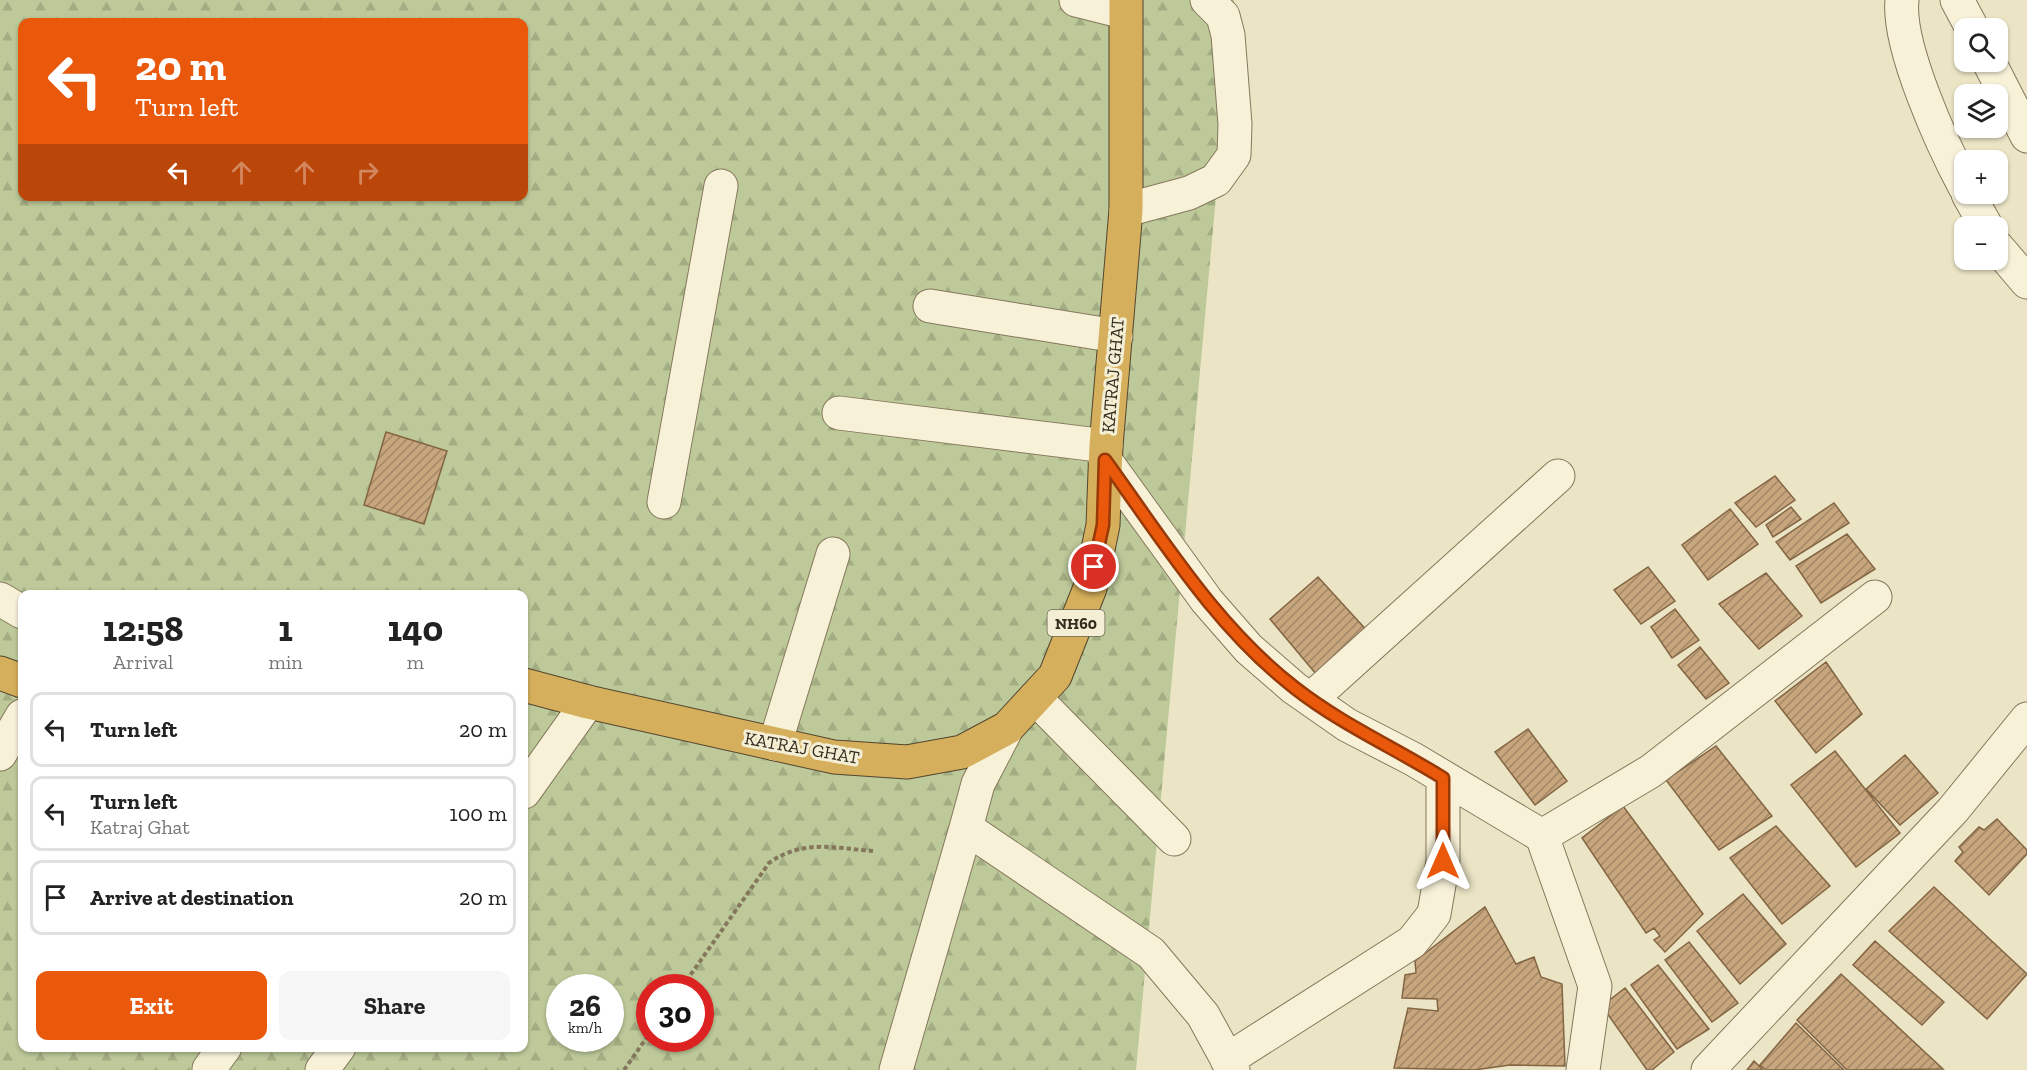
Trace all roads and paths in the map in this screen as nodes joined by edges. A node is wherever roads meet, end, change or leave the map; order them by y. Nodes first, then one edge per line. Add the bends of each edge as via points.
1 (1076, 0) edge
2 (1207, 0) edge
3 (1902, 0) edge
4 (1957, 0) edge
5 (1125, 6) edge
6 (1967, 18) edge
7 (1994, 72) edge
8 (2027, 136) edge
9 (1954, 167) edge
10 (721, 186) dead end
11 (1126, 210) junction
12 (2008, 260) edge
13 (2027, 282) edge
14 (930, 306) dead end
15 (1116, 336) junction
16 (839, 413) dead end
17 (1106, 453) junction
18 (1558, 477) dead end
19 (664, 502) dead end
20 (833, 554) dead end
21 (1875, 597) dead end
22 (0, 599) edge
23 (18, 610) edge
24 (0, 673) edge
25 (18, 680) edge
26 (528, 686) edge
27 (1035, 698) junction
28 (1311, 699) junction
29 (588, 702) junction
30 (2027, 719) edge
31 (18, 723) edge
32 (1007, 728) junction
33 (775, 744) junction
34 (0, 754) edge
35 (1443, 778) junction
36 (528, 786) edge
37 (966, 828) junction
38 (1542, 836) junction
39 (1174, 838) dead end
40 (873, 851) dead end
41 (691, 974) edge
42 (335, 1052) edge
43 (637, 1052) edge
44 (1230, 1065) edge
45 (322, 1070) edge
46 (624, 1070) edge
47 (896, 1070) edge
48 (1583, 1070) edge
49 (1708, 1070) edge

1 - 5 street
2 - 11 street via 1223,16 1228,35 1234,155 1215,180 1189,194
3 - 9 street via 1907,49
4 - 6 street
5 - 11 highway, KATRAJ GHAT / NH60
7 - 8 street
10 - 19 street
11 - 15 highway, KATRAJ GHAT / NH60
12 - 13 street
14 - 15 street
15 - 17 highway, KATRAJ GHAT / NH60
16 - 17 street
17 - 27 highway, KATRAJ GHAT / NH60 via 1103,525 1090,588 1055,676
17 - 28 street via 1208,601 1250,649
18 - 28 street
20 - 33 street
21 - 38 street via 1651,771
22 - 23 street
24 - 25 highway
26 - 29 highway, KATRAJ GHAT / NH60
27 - 32 highway, KATRAJ GHAT / NH60
27 - 39 street
28 - 35 street via 1347,725
29 - 33 highway, KATRAJ GHAT / NH60
29 - 36 street
30 - 49 street via 1953,810
31 - 34 street
32 - 33 highway, KATRAJ GHAT / NH60 via 962,752 907,762 834,758
32 - 37 street via 978,784
35 - 38 street
35 - 44 street via 1443,861 1434,914 1412,942
37 - 44 street via 1151,952 1203,1016
37 - 47 street
38 - 48 street via 1595,986
40 - 41 path via 806,846 785,851 769,863
42 - 45 street
43 - 46 path

